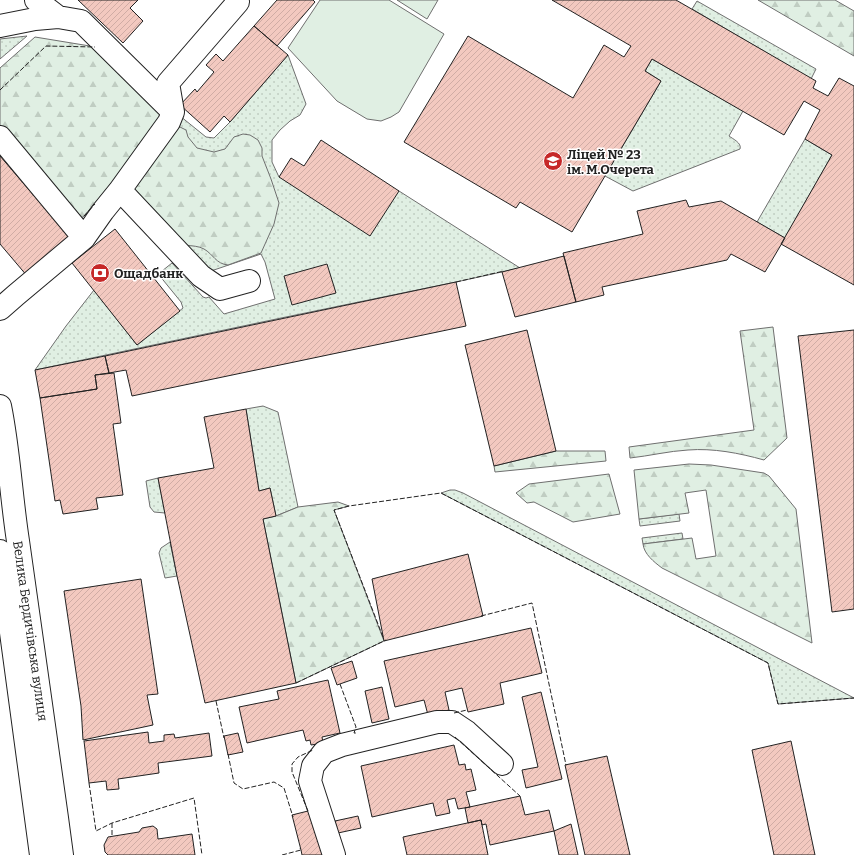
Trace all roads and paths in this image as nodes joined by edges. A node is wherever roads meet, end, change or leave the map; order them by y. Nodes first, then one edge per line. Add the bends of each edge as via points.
1 (36, 0) edge
2 (238, 2) dead end
3 (58, 17) junction
4 (0, 26) edge
5 (174, 112) junction
6 (0, 137) edge
7 (120, 190) junction
8 (84, 238) junction
9 (249, 281) dead end
10 (0, 309) edge
11 (0, 406) edge
12 (6, 544) edge
13 (502, 764) dead end
14 (41, 855) edge
15 (62, 855) edge
16 (334, 855) edge

1 - 3 main road
2 - 5 main road via 168,83
3 - 4 main road
3 - 5 main road via 81,21
5 - 7 main road
6 - 8 main road
7 - 8 main road
7 - 9 main road via 201,276 220,289
8 - 10 main road
11 - 12 main road, Велика Бердичівська вулиця via 10,478
12 - 14 main road, Велика Бердичівська вулиця
12 - 15 main road, Велика Бердичівська вулиця via 25,586
13 - 16 main road via 452,722 437,722 342,745 324,752 313,766 310,781

